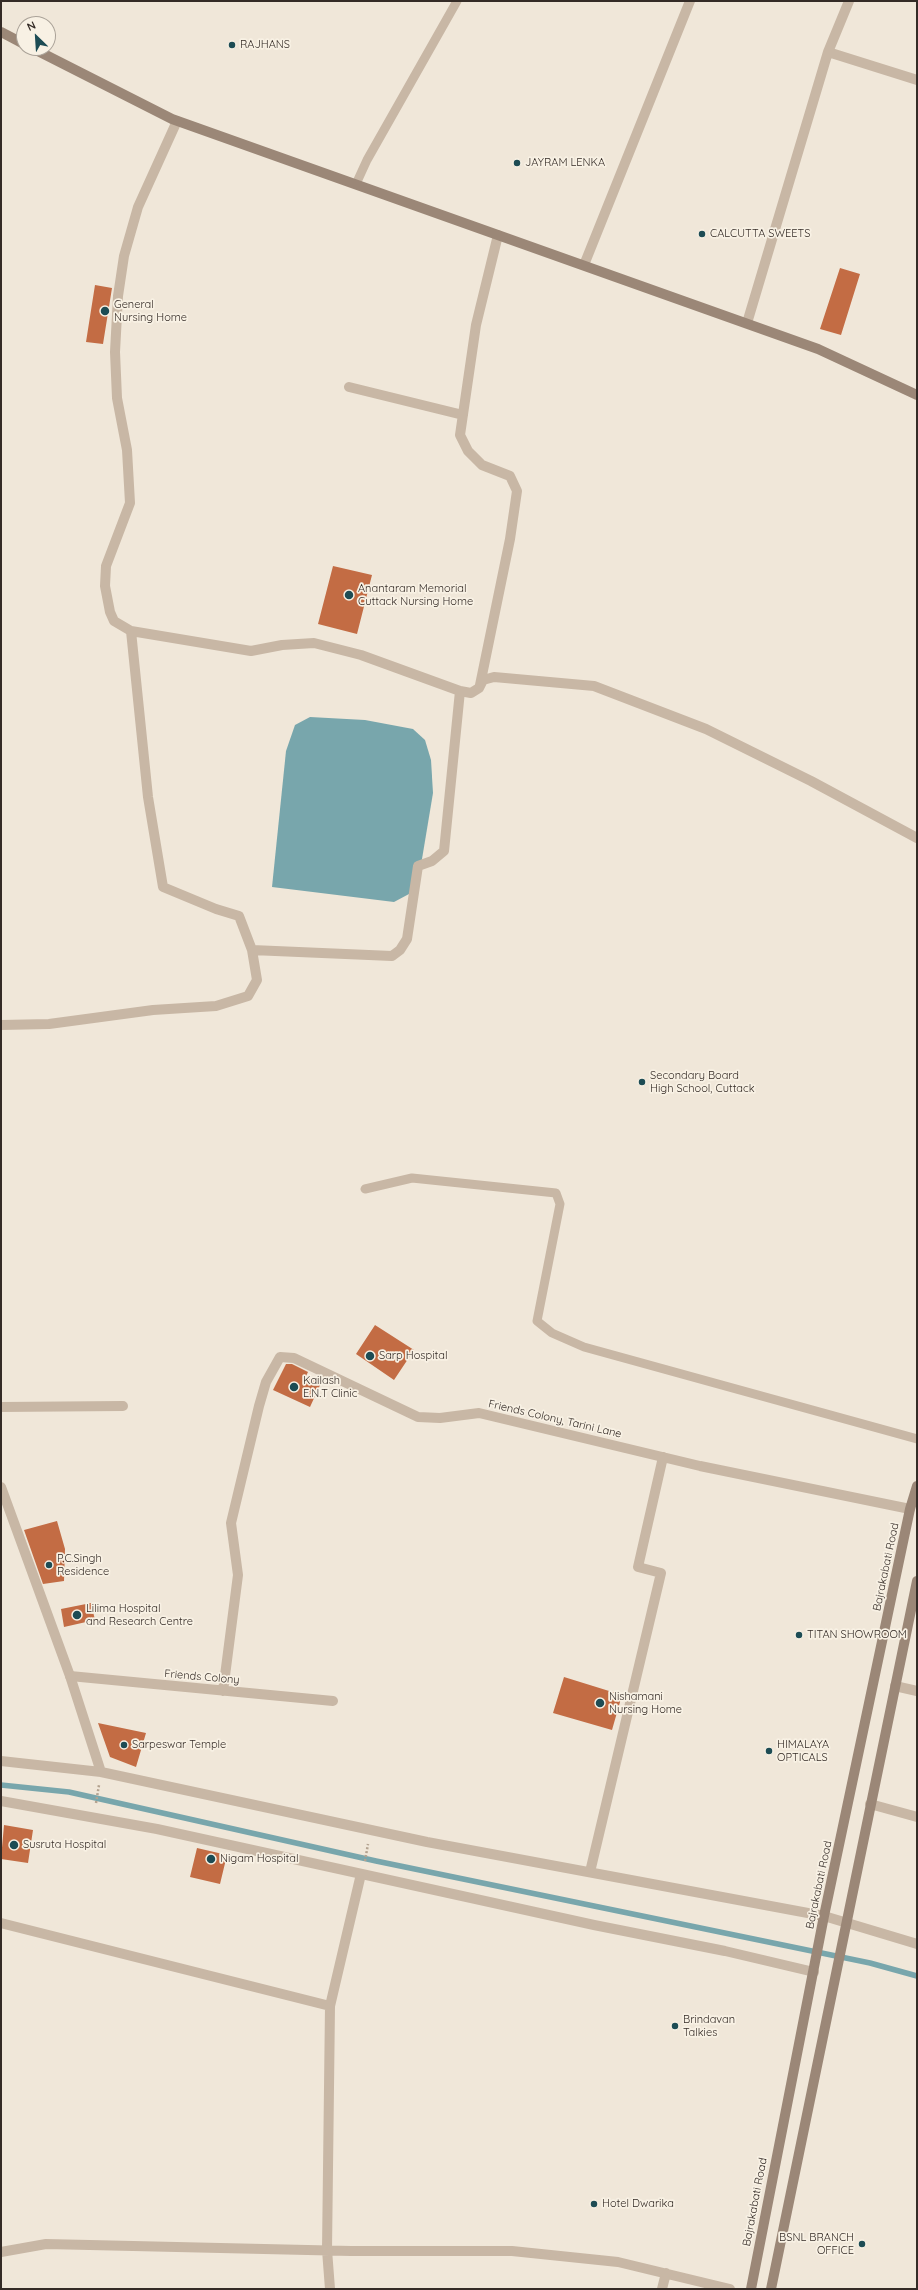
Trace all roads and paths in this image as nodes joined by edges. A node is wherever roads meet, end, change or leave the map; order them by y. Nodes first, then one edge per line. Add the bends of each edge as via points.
1 (457, 1) edge
2 (690, 1) edge
3 (849, 1) edge
4 (1, 32) edge
5 (16, 40) edge
6 (828, 52) junction
7 (48, 56) edge
8 (917, 80) edge
9 (177, 121) junction
10 (356, 184) junction
11 (498, 235) junction
12 (584, 266) junction
13 (747, 323) junction
14 (349, 387) dead end
15 (917, 395) edge
16 (463, 414) junction
17 (131, 631) junction
18 (479, 688) junction
19 (460, 691) junction
20 (917, 838) edge
21 (252, 950) junction
22 (1, 1025) edge
23 (365, 1189) dead end
24 (123, 1406) dead end
25 (1, 1407) edge
26 (917, 1440) edge
27 (663, 1457) junction
28 (917, 1486) edge
29 (1, 1487) edge
30 (910, 1509) junction
31 (917, 1581) edge
32 (70, 1676) junction
33 (895, 1686) junction
34 (223, 1691) junction
35 (917, 1692) edge
36 (333, 1701) dead end
37 (1, 1761) edge
38 (100, 1775) junction
39 (1, 1801) edge
40 (870, 1804) junction
41 (95, 1810) dead end
42 (917, 1817) edge
43 (370, 1838) dead end
44 (362, 1871) junction
45 (590, 1872) junction
46 (824, 1920) junction
47 (1, 1923) edge
48 (845, 1926) junction
49 (917, 1944) edge
50 (815, 1967) junction
51 (330, 2006) junction
52 (327, 2250) junction
53 (1, 2252) edge
54 (666, 2274) junction
55 (330, 2289) edge
56 (662, 2289) edge
57 (730, 2289) edge
58 (751, 2289) edge
59 (771, 2289) edge

1 - 10 lane
2 - 12 street
3 - 6 street
4 - 5 main road
6 - 8 street
6 - 13 street
7 - 9 main road
9 - 10 main road
9 - 17 street via 138,207 124,256 118,296 115,352 117,398 127,450 130,503 106,566 105,586 114,621
10 - 11 main road
11 - 12 main road
11 - 16 street via 476,325
12 - 13 main road
13 - 15 main road via 818,349
14 - 16 street
16 - 18 street via 460,435 468,451 482,465 510,476 517,492 510,539
17 - 19 street via 251,651 282,645 314,643 361,655
17 - 21 street via 148,797 163,887 239,916
18 - 19 street via 471,693
18 - 20 street via 483,680 494,677 594,686 706,729
19 - 21 street via 444,851 432,861 418,866 407,939 400,950 392,956
21 - 22 street via 257,980 248,996 223,1004 153,1010 49,1024
23 - 26 lane via 412,1178 556,1193 560,1204 537,1321 552,1332 584,1347
24 - 25 street
27 - 30 street, Friends Colony, Tarini Lane
27 - 34 street, Friends Colony, Tarini Lane via 479,1413 440,1418 418,1417 294,1358 280,1358 266,1382 259,1406 232,1523 238,1575
27 - 45 street via 638,1567 661,1573
28 - 30 main road, Bajrakabati Road
29 - 32 street
30 - 46 main road, Bajrakabati Road
31 - 33 main road
32 - 34 street, Friends Colony
32 - 38 street
33 - 35 street
33 - 40 main road
34 - 36 street, Friends Colony
37 - 38 street
38 - 41 path
38 - 45 street via 427,1842
39 - 44 street via 157,1829
40 - 42 street
40 - 48 main road
43 - 44 path
44 - 50 street via 594,1925
44 - 51 street
45 - 46 street
46 - 48 street
46 - 50 main road, Bajrakabati Road
47 - 51 street
48 - 49 street
48 - 59 main road
50 - 58 main road, Bajrakabati Road
51 - 52 street
52 - 53 street via 46,2244
52 - 54 street via 512,2251 618,2262
52 - 55 street
54 - 56 street
54 - 57 street

